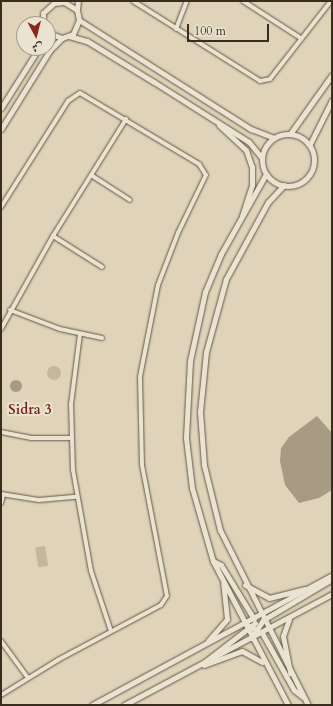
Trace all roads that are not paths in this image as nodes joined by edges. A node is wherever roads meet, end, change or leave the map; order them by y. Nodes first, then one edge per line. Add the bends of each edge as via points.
1 (59, 1) edge
2 (78, 1) edge
3 (133, 1) edge
4 (187, 1) edge
5 (243, 1) edge
6 (331, 1) edge
7 (77, 10) junction
8 (45, 16) edge
9 (80, 20) junction
10 (176, 29) junction
11 (56, 36) edge
12 (69, 36) junction
13 (300, 36) junction
14 (62, 38) junction
15 (34, 56) edge
16 (332, 75) edge
17 (332, 100) edge
18 (1, 108) edge
19 (126, 119) junction
20 (216, 121) junction
21 (1, 129) edge
22 (290, 134) junction
23 (274, 138) junction
24 (310, 144) junction
25 (262, 158) junction
26 (266, 174) junction
27 (91, 175) junction
28 (284, 185) junction
29 (130, 200) dead end
30 (1, 207) edge
31 (242, 219) junction
32 (53, 236) junction
33 (102, 267) dead end
34 (10, 310) junction
35 (2, 324) edge
36 (1, 329) edge
37 (80, 334) junction
38 (102, 338) dead end
39 (1, 432) edge
40 (70, 438) junction
41 (2, 495) edge
42 (76, 497) junction
43 (1, 503) edge
44 (212, 562) junction
45 (332, 575) edge
46 (332, 579) edge
47 (223, 583) junction
48 (245, 584) junction
49 (306, 589) junction
50 (332, 594) edge
51 (260, 614) junction
52 (289, 618) junction
53 (257, 622) junction
54 (243, 623) junction
55 (268, 630) junction
56 (111, 631) junction
57 (248, 632) junction
58 (262, 633) junction
59 (251, 638) junction
60 (1, 641) edge
61 (203, 646) junction
62 (201, 665) junction
63 (266, 665) junction
64 (290, 673) junction
65 (28, 678) junction
66 (1, 695) edge
67 (304, 697) junction
68 (92, 705) edge
69 (124, 705) edge
70 (288, 705) edge
71 (308, 705) edge

1 - 7 street
1 - 8 street via 46,9
2 - 7 street
3 - 10 street
4 - 10 street
5 - 13 street
6 - 13 street
7 - 9 street
9 - 12 street
9 - 23 street via 251,129
10 - 13 street via 260,81 270,78
11 - 14 street
12 - 14 street
12 - 20 street via 92,44
14 - 21 street via 50,50
15 - 18 street
16 - 22 street
17 - 24 street
19 - 27 street
19 - 30 street via 85,94 71,97
19 - 56 street via 199,164 206,175 158,285 140,377 142,465 167,596 161,605
20 - 25 street via 249,142
20 - 31 street via 246,150 252,167 252,185
22 - 23 street
22 - 24 street
23 - 25 street
24 - 28 street via 314,162 312,171 299,183
25 - 26 street
26 - 28 street
26 - 31 street
27 - 29 street
27 - 32 street
28 - 48 street via 268,202 226,279 210,328 201,384 201,438 208,486 220,530
31 - 44 street via 221,254 205,292 187,387 186,438 192,488
32 - 33 street
32 - 34 street
34 - 35 street
34 - 37 street
35 - 36 street
37 - 38 street
37 - 40 street via 72,387
39 - 40 street via 31,438
40 - 42 street
41 - 42 street via 39,500
41 - 43 street
42 - 56 street via 92,577
44 - 47 street
44 - 53 street via 221,565
45 - 49 street
46 - 53 street
47 - 54 street
47 - 61 street via 227,619
48 - 49 street via 270,598
48 - 51 street
49 - 51 street
50 - 52 street
51 - 53 street
52 - 55 street
52 - 64 street via 283,636
53 - 54 street
53 - 55 street
53 - 57 street
53 - 58 street
53 - 59 street
54 - 57 street
54 - 61 street
55 - 58 street
55 - 64 street
56 - 65 street
57 - 59 street
57 - 62 street via 207,657
58 - 59 street
58 - 67 street via 294,690
59 - 62 street
59 - 63 street
60 - 65 street
61 - 68 street
62 - 63 street via 242,651 252,654
62 - 69 street
63 - 70 street
64 - 67 street
65 - 66 street
67 - 71 street

